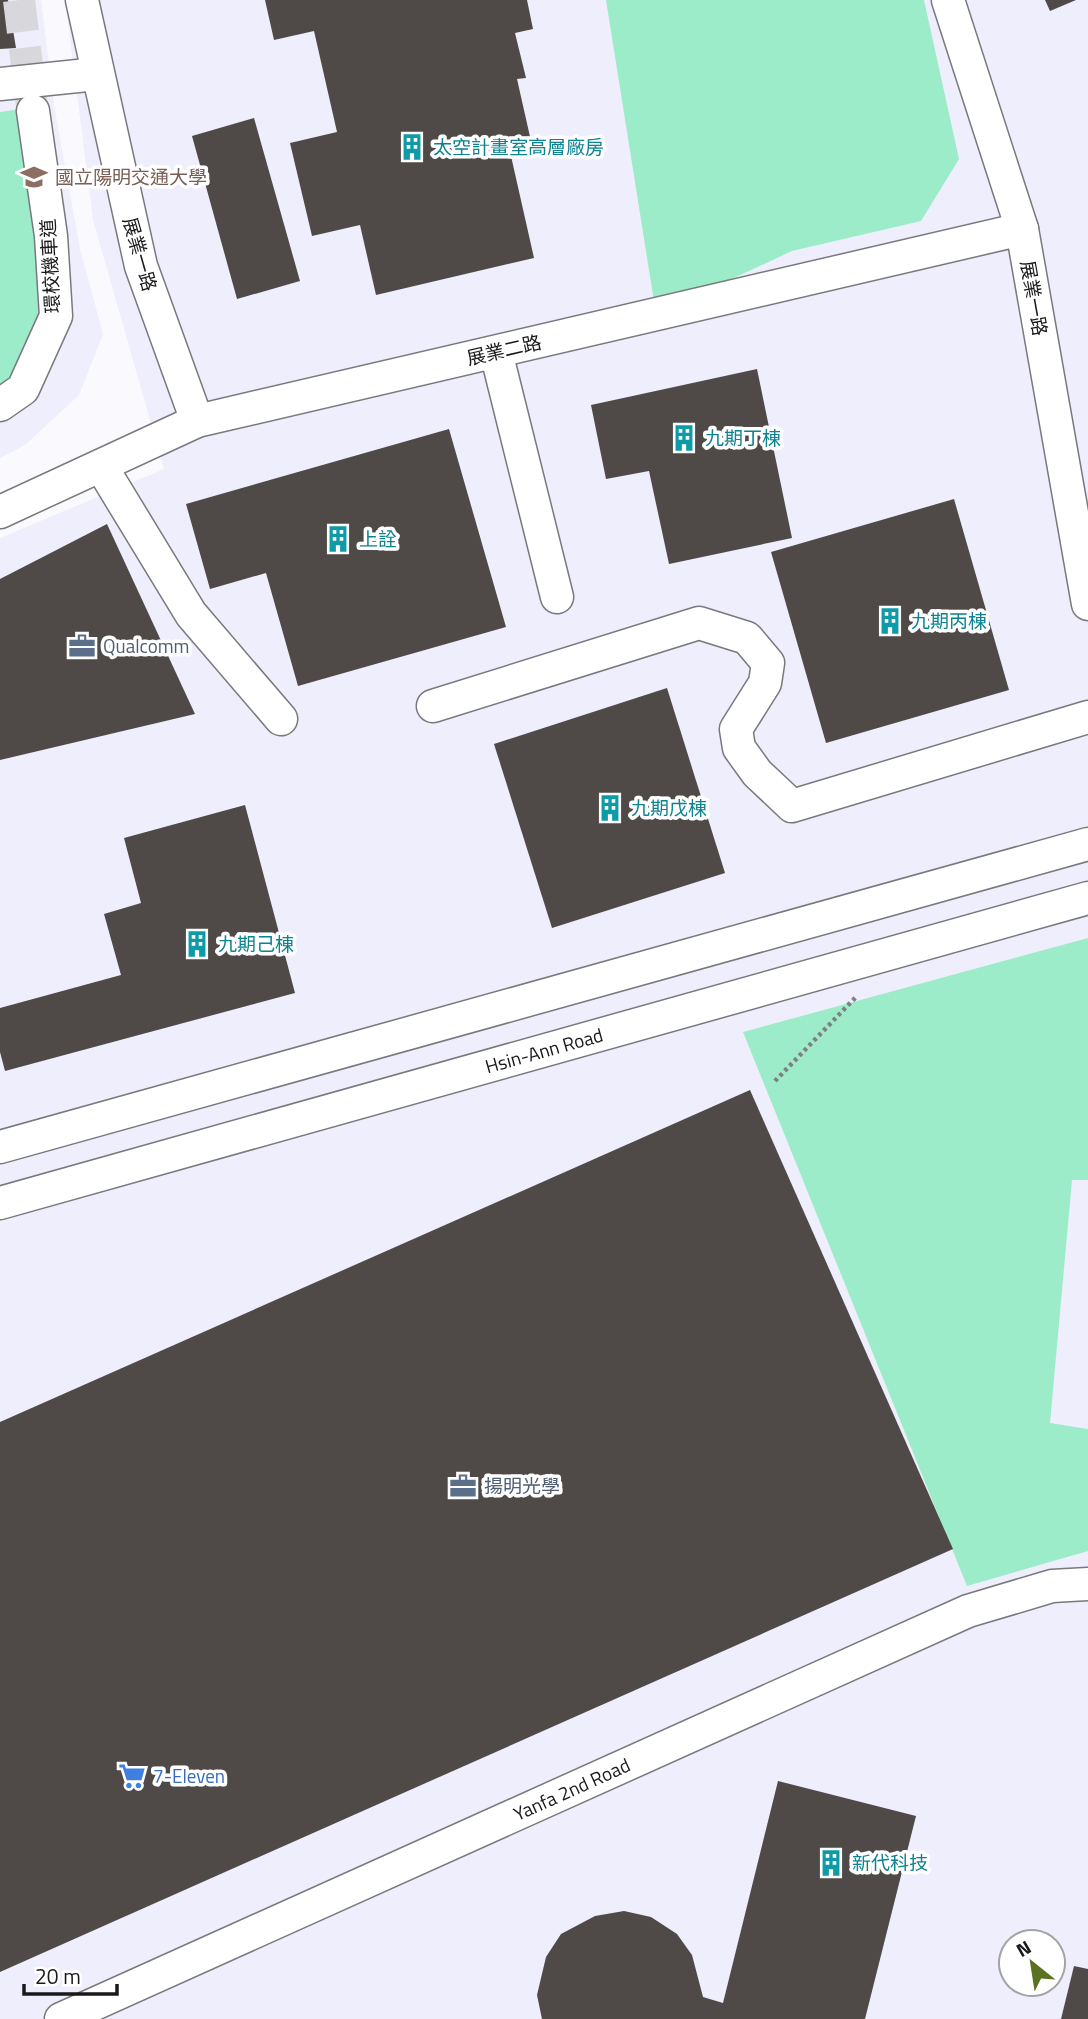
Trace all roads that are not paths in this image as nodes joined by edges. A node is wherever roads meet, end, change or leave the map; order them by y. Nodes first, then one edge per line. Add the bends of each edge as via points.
1 (82, 0) edge
2 (948, 0) edge
3 (97, 74) junction
4 (0, 84) edge
5 (33, 111) tunnel mouth
6 (1022, 229) junction
7 (496, 352) junction
8 (0, 405) edge
9 (197, 421) junction
10 (101, 466) junction
11 (0, 512) edge
12 (557, 597) dead end
13 (1088, 604) edge
14 (433, 706) dead end
15 (1088, 717) edge
16 (281, 719) dead end
17 (1088, 844) edge
18 (1088, 898) edge
19 (0, 1147) edge
20 (0, 1203) edge
21 (1088, 1584) edge
22 (61, 2019) edge

1 - 3 street, 展業一路
2 - 6 street, 展業一路
3 - 4 street
3 - 9 street, 展業一路 via 141,266
5 - 8 street, 環校機車道 via 51,236 56,316 23,389
6 - 7 street, 展業二路
6 - 13 street, 展業一路
7 - 9 street, 展業二路
7 - 12 street
9 - 10 street, 展業二路
10 - 11 street, 展業二路
10 - 16 street via 191,614
14 - 15 street via 699,623 747,638 768,663 765,683 736,729 738,748 792,806
17 - 19 street
18 - 20 street, Hsin-Ann Road
21 - 22 street, Yanfa 2nd Road via 1052,1586 968,1611

